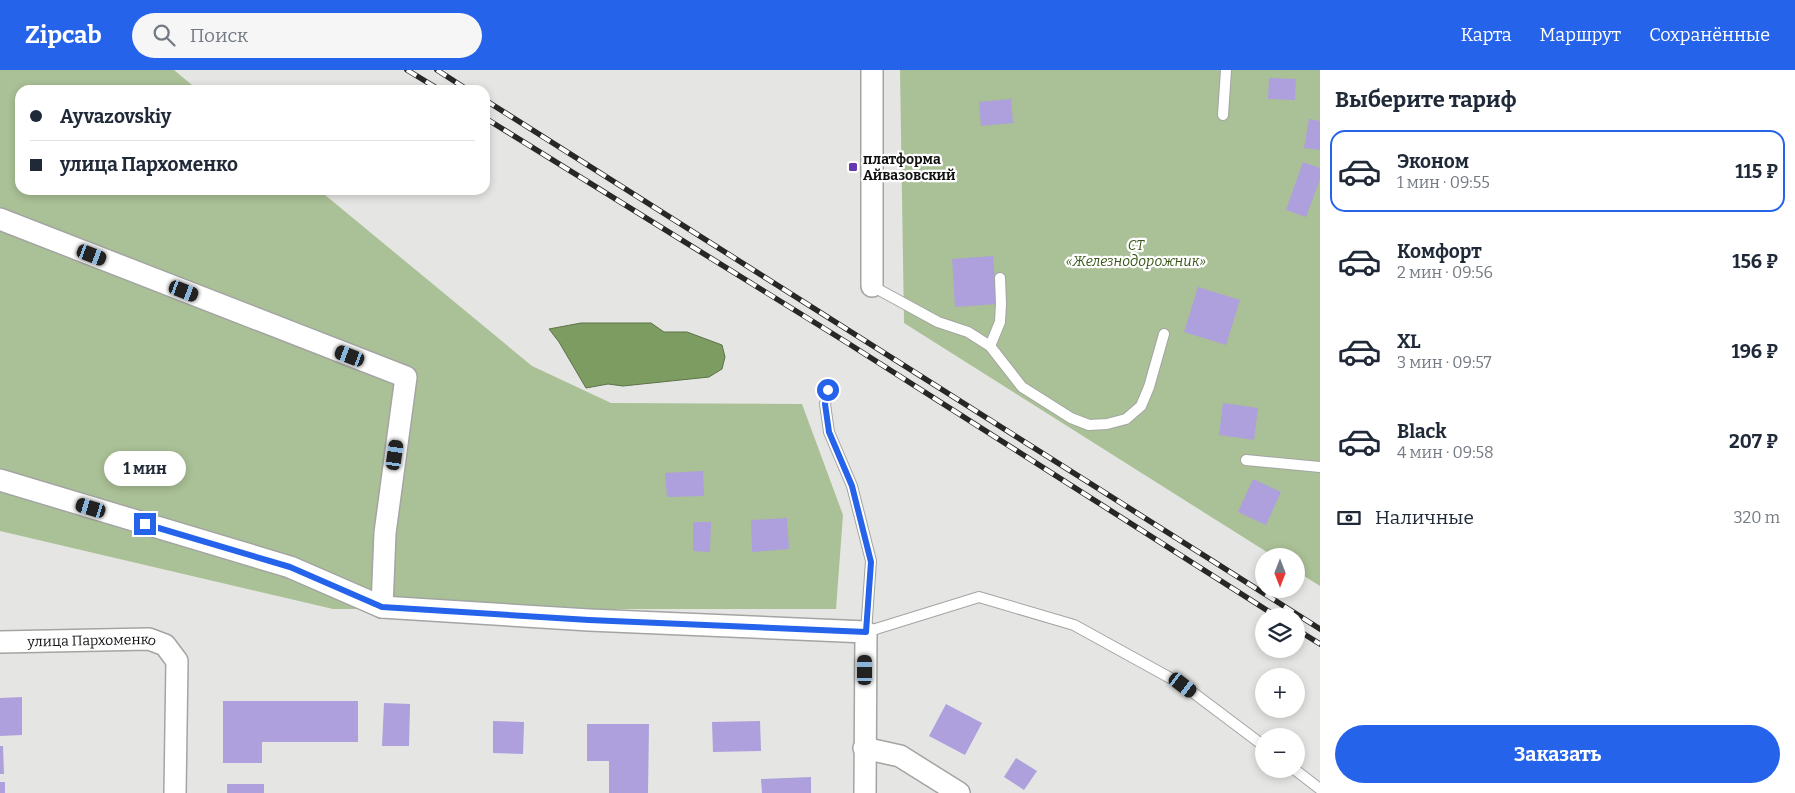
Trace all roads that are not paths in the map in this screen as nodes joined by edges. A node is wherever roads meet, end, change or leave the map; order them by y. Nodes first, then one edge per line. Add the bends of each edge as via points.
1 (872, 70) edge
2 (1226, 70) edge
3 (1224, 115) dead end
4 (0, 219) edge
5 (1000, 278) dead end
6 (872, 286) joint
7 (1164, 334) dead end
8 (990, 346) junction
9 (828, 390) dead end
10 (1246, 460) dead end
11 (1320, 467) edge
12 (0, 480) edge
13 (382, 607) junction
14 (866, 632) junction
15 (0, 642) edge
16 (1255, 739) edge
17 (864, 748) junction
18 (1305, 777) edge
19 (1320, 789) edge
20 (176, 793) edge
21 (865, 793) edge
22 (958, 793) edge

1 - 6 street
2 - 3 lane
4 - 13 street via 406,377 385,533
5 - 8 lane via 1000,322
6 - 8 lane via 938,322 968,332
7 - 8 lane via 1150,387 1141,406 1126,419 1107,424 1089,425 1071,418 1022,387
9 - 14 lane via 825,404 829,432 852,486 871,562
10 - 11 lane
12 - 13 street via 290,567
13 - 14 street
14 - 16 lane via 979,597 1074,625 1183,685
14 - 17 street
15 - 20 street, улица Пархоменко via 149,639 165,645 177,661
17 - 21 street
17 - 22 street via 900,756
18 - 19 lane

